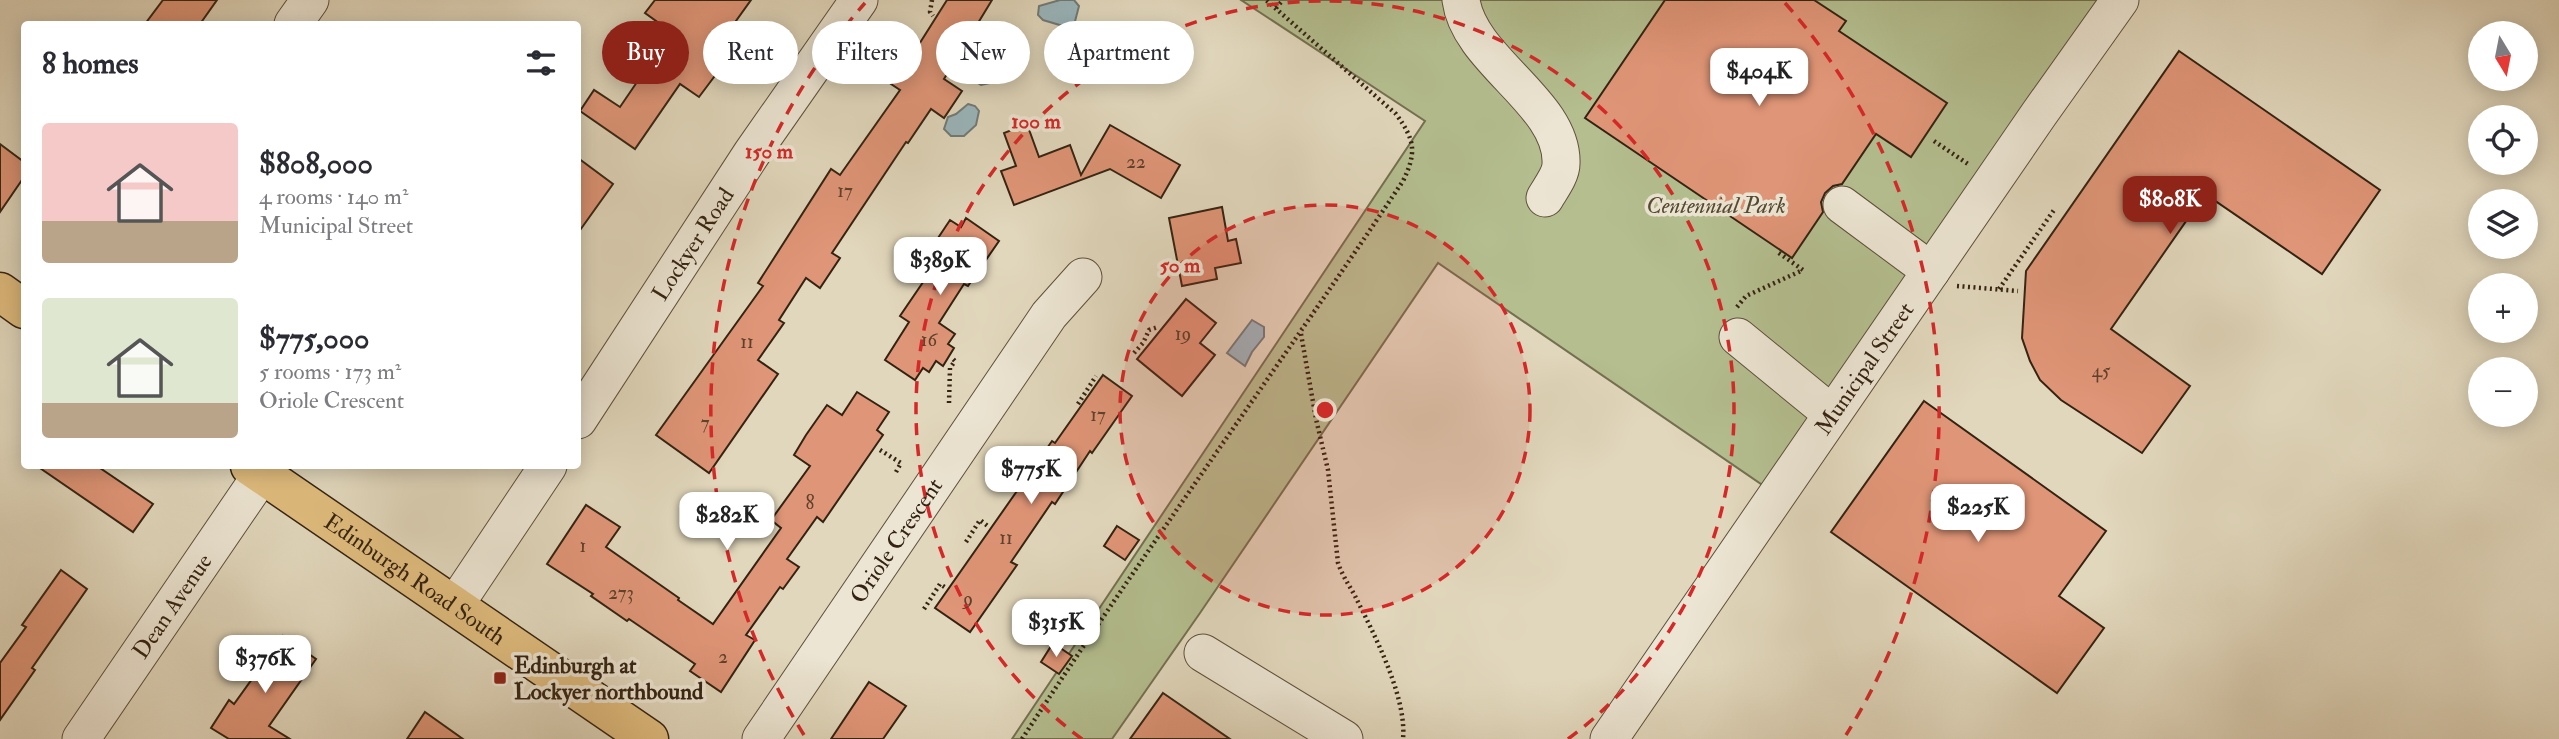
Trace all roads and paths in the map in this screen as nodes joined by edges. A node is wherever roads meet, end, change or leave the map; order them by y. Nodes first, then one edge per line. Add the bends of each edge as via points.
1 (310, 0) edge
2 (859, 0) edge
3 (932, 0) edge
4 (1266, 0) edge
5 (1283, 0) edge
6 (1461, 0) edge
7 (2120, 0) edge
8 (1276, 8) junction
9 (933, 16) dead end
10 (295, 21) edge
11 (1934, 141) dead end
12 (1970, 165) dead end
13 (1545, 198) dead end
14 (1842, 205) dead end
15 (2054, 210) dead end
16 (1776, 251) dead end
17 (1083, 277) dead end
18 (1939, 278) junction
19 (1999, 289) junction
20 (2018, 291) dead end
21 (0, 292) edge
22 (21, 307) edge
23 (1736, 324) joint
24 (1158, 327) dead end
25 (1301, 334) junction
26 (1134, 354) dead end
27 (952, 358) dead end
28 (1096, 376) dead end
29 (949, 403) dead end
30 (1078, 404) dead end
31 (1832, 414) junction
32 (581, 415) edge
33 (880, 450) dead end
34 (1027, 459) dead end
35 (546, 469) edge
36 (256, 470) edge
37 (896, 472) dead end
38 (1015, 476) dead end
39 (989, 527) dead end
40 (966, 542) dead end
41 (946, 588) dead end
42 (455, 605) junction
43 (924, 609) dead end
44 (1203, 653) dead end
45 (81, 739) edge
46 (649, 739) edge
47 (761, 739) edge
48 (1022, 739) edge
49 (1344, 739) edge
50 (1403, 739) edge
51 (1609, 739) edge

1 - 10 street
2 - 32 street, Lockyer Road via 752,153
3 - 9 path
4 - 8 path
5 - 8 path
6 - 13 street via 1474,38 1531,100 1555,135 1562,167
7 - 18 street, Municipal Street
8 - 25 path via 1396,114 1414,148 1403,181
11 - 12 path
14 - 18 street
15 - 19 path
16 - 23 path via 1803,271 1746,296
17 - 47 street, Oriole Crescent via 1049,315
18 - 19 path
18 - 31 street, Municipal Street
19 - 20 path
21 - 22 main road
23 - 31 street
24 - 26 path via 1149,330
25 - 48 path
25 - 50 path via 1328,470 1338,563 1380,646 1405,723
27 - 29 path
28 - 30 path
31 - 51 street, Municipal Street
33 - 37 path via 901,463
34 - 38 path
35 - 42 street
36 - 42 main road, Edinburgh Road South
36 - 45 street, Dean Avenue
39 - 40 path via 979,520
41 - 43 path via 940,584
42 - 46 main road, Edinburgh Road South
44 - 49 street

